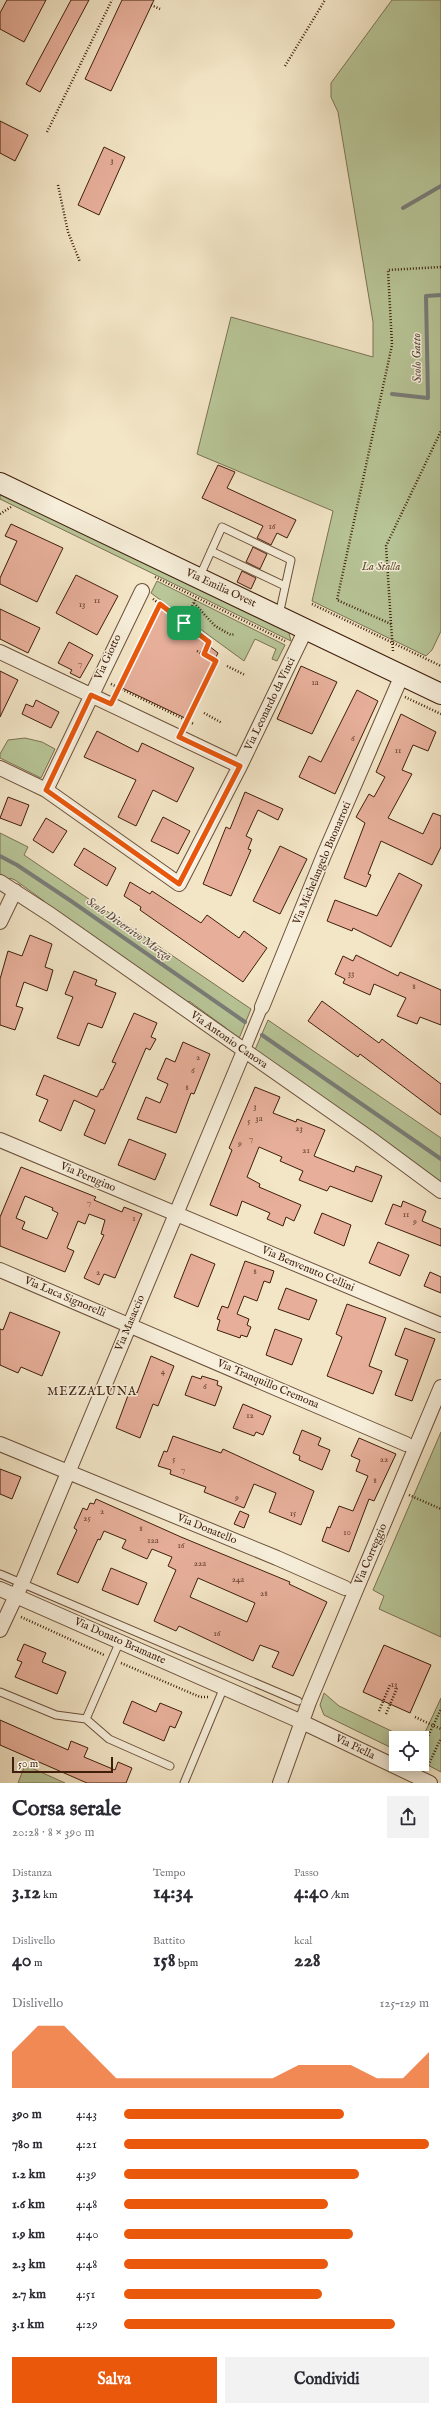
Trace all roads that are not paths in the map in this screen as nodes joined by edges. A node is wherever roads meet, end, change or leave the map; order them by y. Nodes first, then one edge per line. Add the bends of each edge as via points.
1 (0, 483) edge
2 (211, 551) junction
3 (199, 578) junction
4 (285, 586) junction
5 (142, 591) road end
6 (280, 616) junction
7 (306, 630) junction
8 (0, 652) edge
9 (402, 676) junction
10 (441, 694) edge
11 (91, 695) junction
12 (240, 766) junction
13 (0, 768) edge
14 (46, 790) junction
15 (0, 882) edge
16 (15, 891) junction
17 (0, 922) edge
18 (262, 1007) joint
19 (244, 1051) junction
20 (0, 1140) edge
21 (441, 1191) edge
22 (176, 1214) junction
23 (0, 1270) edge
24 (129, 1324) junction
25 (441, 1325) edge
26 (441, 1387) edge
27 (438, 1403) edge
28 (0, 1444) edge
29 (406, 1444) dead end
30 (68, 1472) junction
31 (0, 1574) edge
32 (345, 1588) dead end
33 (0, 1589) edge
34 (19, 1589) junction
35 (0, 1630) edge
36 (139, 1632) junction
37 (120, 1641) junction
38 (134, 1647) junction
39 (224, 1687) junction
40 (0, 1692) edge
41 (298, 1701) dead end
42 (86, 1719) junction
43 (302, 1722) junction
44 (170, 1766) dead end
45 (426, 1781) edge
46 (184, 1783) edge
47 (280, 1783) edge

1 - 3 main road, Via Emilia Ovest
2 - 3 lane
2 - 4 lane
2 - 4 lane via 222,527 291,560
3 - 6 main road, Via Emilia Ovest
4 - 6 lane
5 - 11 street, Via Giotto
6 - 7 main road, Via Emilia Ovest
7 - 9 main road, Via Emilia Ovest
7 - 12 street, Via Leonardo da Vinci
8 - 11 street
9 - 10 main road, Via Emilia Ovest
9 - 18 street, Via Michelangelo Buonarroti via 321,861
11 - 12 street
11 - 14 street, Via Giotto
12 - 14 street, Via Leonardo da Vinci via 179,884
13 - 14 street
15 - 16 street, Via Antonio Canova
16 - 17 street
16 - 19 street, Via Antonio Canova
18 - 19 street, Via Michelangelo Buonarroti
19 - 21 street, Via Antonio Canova
19 - 22 street, Via Masaccio
20 - 22 street, Via Perugino
22 - 24 street, Via Masaccio
22 - 25 street, Via Benvenuto Cellini
23 - 24 street, Via Luca Signorelli
24 - 29 street, Via Tranquillo Cremona
24 - 30 street, Via Masaccio
26 - 27 street, Via Correggio
27 - 43 street, Via Correggio via 398,1489
28 - 30 street, Via Donatello
30 - 32 street, Via Donatello
30 - 34 street, Via Masaccio
31 - 34 lane
33 - 34 street, Via Donato Bramante
34 - 35 street
34 - 36 lane
34 - 37 street, Via Donato Bramante
36 - 38 lane
36 - 41 lane
37 - 38 street, Via Donato Bramante
37 - 42 lane
38 - 39 street, Via Donato Bramante
39 - 43 street, Via Donato Bramante
39 - 46 lane
40 - 42 lane via 56,1715
42 - 44 lane via 109,1739
43 - 45 street, Via Piella
43 - 47 street, Via Correggio

